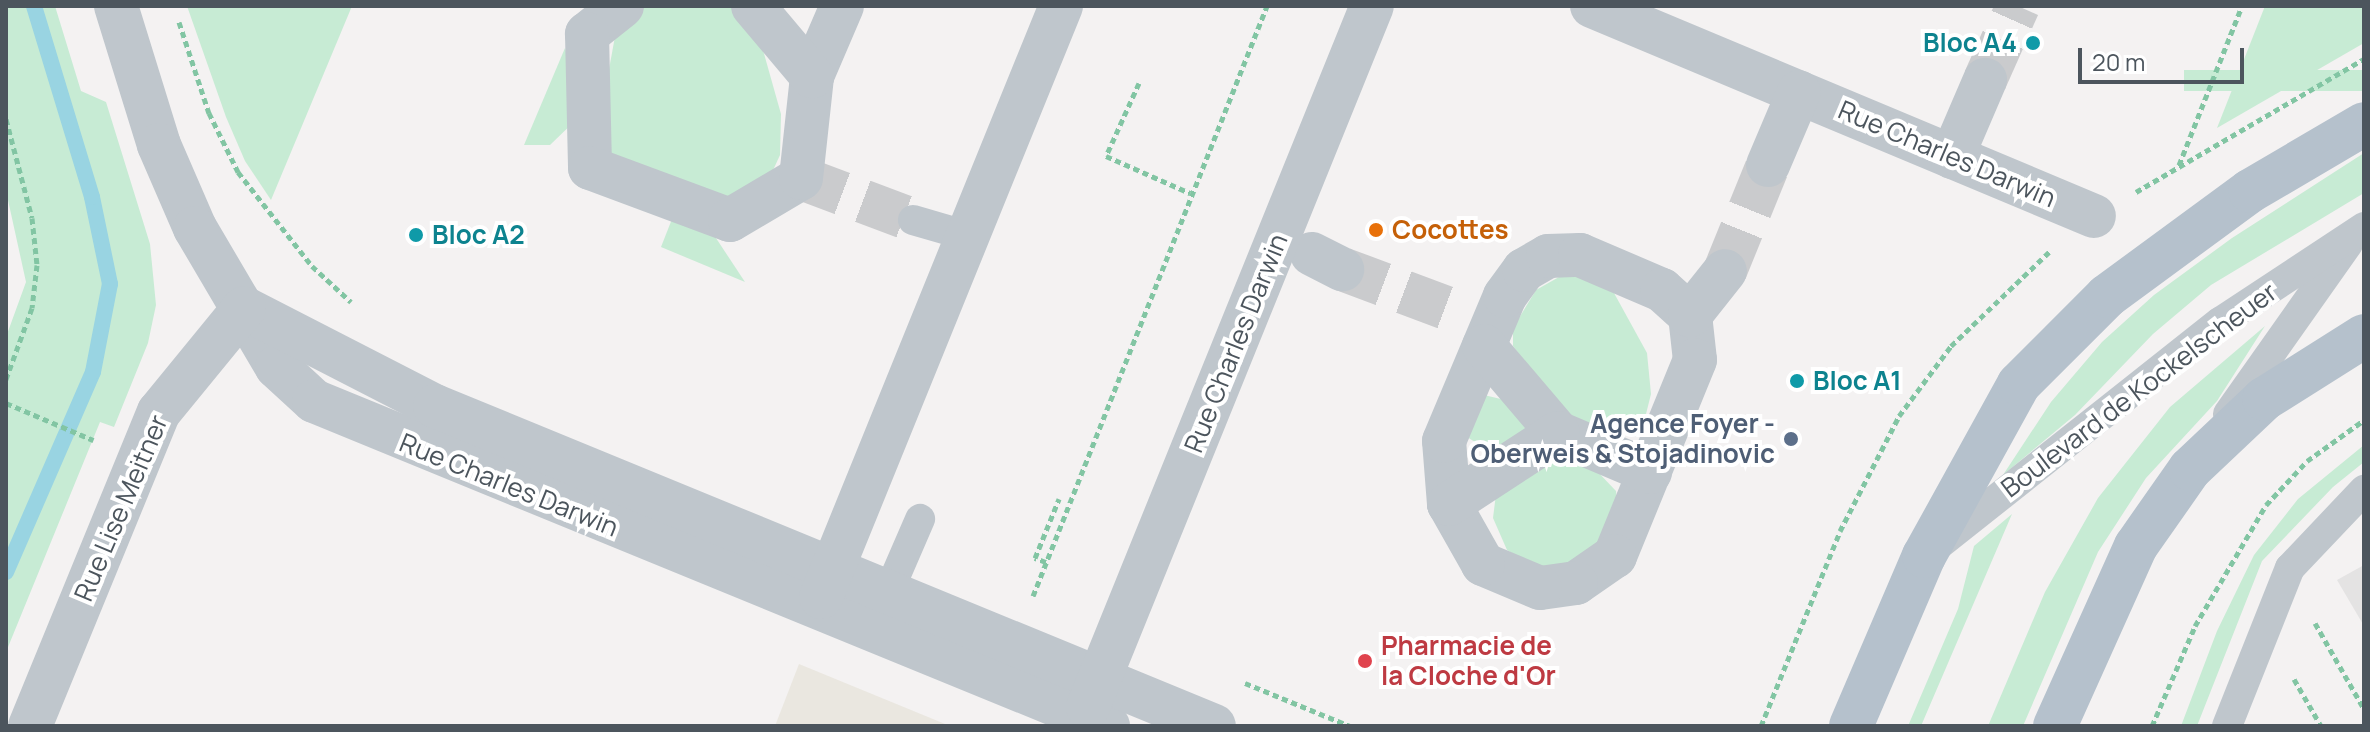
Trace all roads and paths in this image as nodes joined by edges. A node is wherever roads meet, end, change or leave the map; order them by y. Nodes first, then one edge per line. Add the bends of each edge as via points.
1 (116, 6) edge
2 (174, 6) edge
3 (622, 6) edge
4 (753, 6) edge
5 (842, 6) edge
6 (1061, 6) edge
7 (1267, 6) edge
8 (1372, 6) edge
9 (1592, 6) edge
10 (2242, 6) edge
11 (812, 76) junction
12 (1985, 80) tunnel mouth
13 (1139, 83) dead end
14 (1799, 92) junction
15 (6, 119) edge
16 (2364, 124) edge
17 (1952, 157) junction
18 (1768, 165) tunnel mouth
19 (2179, 166) dead end
20 (1190, 193) junction
21 (2094, 216) dead end
22 (913, 220) tunnel mouth
23 (2361, 228) edge
24 (968, 236) junction
25 (1725, 271) tunnel mouth
26 (244, 308) junction
27 (358, 309) dead end
28 (1690, 315) junction
29 (1480, 329) junction
30 (2364, 336) edge
31 (6, 379) edge
32 (6, 403) edge
33 (1558, 433) junction
34 (93, 440) dead end
35 (2190, 469) junction
36 (1650, 472) junction
37 (2364, 490) edge
38 (1059, 499) dead end
39 (1449, 504) junction
40 (920, 519) dead end
41 (1924, 556) junction
42 (1046, 562) junction
43 (832, 569) junction
44 (1019, 592) dead end
45 (1032, 597) junction
46 (1047, 603) dead end
47 (816, 608) junction
48 (2308, 611) dead end
49 (880, 612) junction
50 (2293, 676) dead end
51 (1234, 678) dead end
52 (1097, 707) edge
53 (2364, 709) edge
54 (30, 726) edge
55 (1214, 726) edge
56 (1350, 726) edge
57 (1851, 726) edge
58 (2055, 726) edge
59 (2227, 726) edge
60 (2321, 726) edge

1 - 26 street, Rue Charles Darwin via 159,145 195,228
2 - 27 path via 209,113 238,172 312,266
3 - 11 street via 576,30 590,168 730,220 801,178
4 - 11 street
5 - 11 street
6 - 24 street
7 - 20 path
8 - 52 street, Rue Charles Darwin via 1308,253
9 - 14 street, Rue Charles Darwin
10 - 19 path
12 - 17 street
13 - 20 path via 1106,156
14 - 17 street, Rue Charles Darwin
14 - 18 street
15 - 31 path via 32,218 37,265 32,308
16 - 41 main road, Boulevard de Kockelscheuer via 2250,191 2107,296 2060,339 2019,384
17 - 21 street, Rue Charles Darwin
20 - 42 path
22 - 24 lane
23 - 35 lane, Boulevard de Kockelscheuer
23 - 41 lane, Boulevard de Kockelscheuer via 2220,322
24 - 43 street
25 - 28 street
26 - 43 street, Rue Charles Darwin via 435,406
26 - 47 street, Rue Charles Darwin via 277,367 324,407
26 - 54 street, Rue Lise Meitner via 159,412
28 - 29 street via 1662,290 1580,255 1548,256 1524,270
28 - 36 street via 1695,360
29 - 33 street
29 - 39 street via 1444,441
30 - 35 main road, Boulevard de Kockelscheuer via 2264,399
32 - 34 path
33 - 36 street
33 - 39 street
35 - 58 main road, Boulevard de Kockelscheuer via 2136,546
36 - 39 street via 1615,556 1576,583 1540,588 1483,564
37 - 59 lane via 2290,568
38 - 42 path via 1035,558
40 - 49 lane
41 - 57 main road, Boulevard de Kockelscheuer
42 - 45 path
43 - 47 street
43 - 49 street, Rue Charles Darwin
44 - 45 path
45 - 46 path
47 - 49 street, Rue Charles Darwin
48 - 53 path
49 - 52 street, Rue Charles Darwin
50 - 60 path
51 - 56 path
52 - 55 street, Rue Charles Darwin

